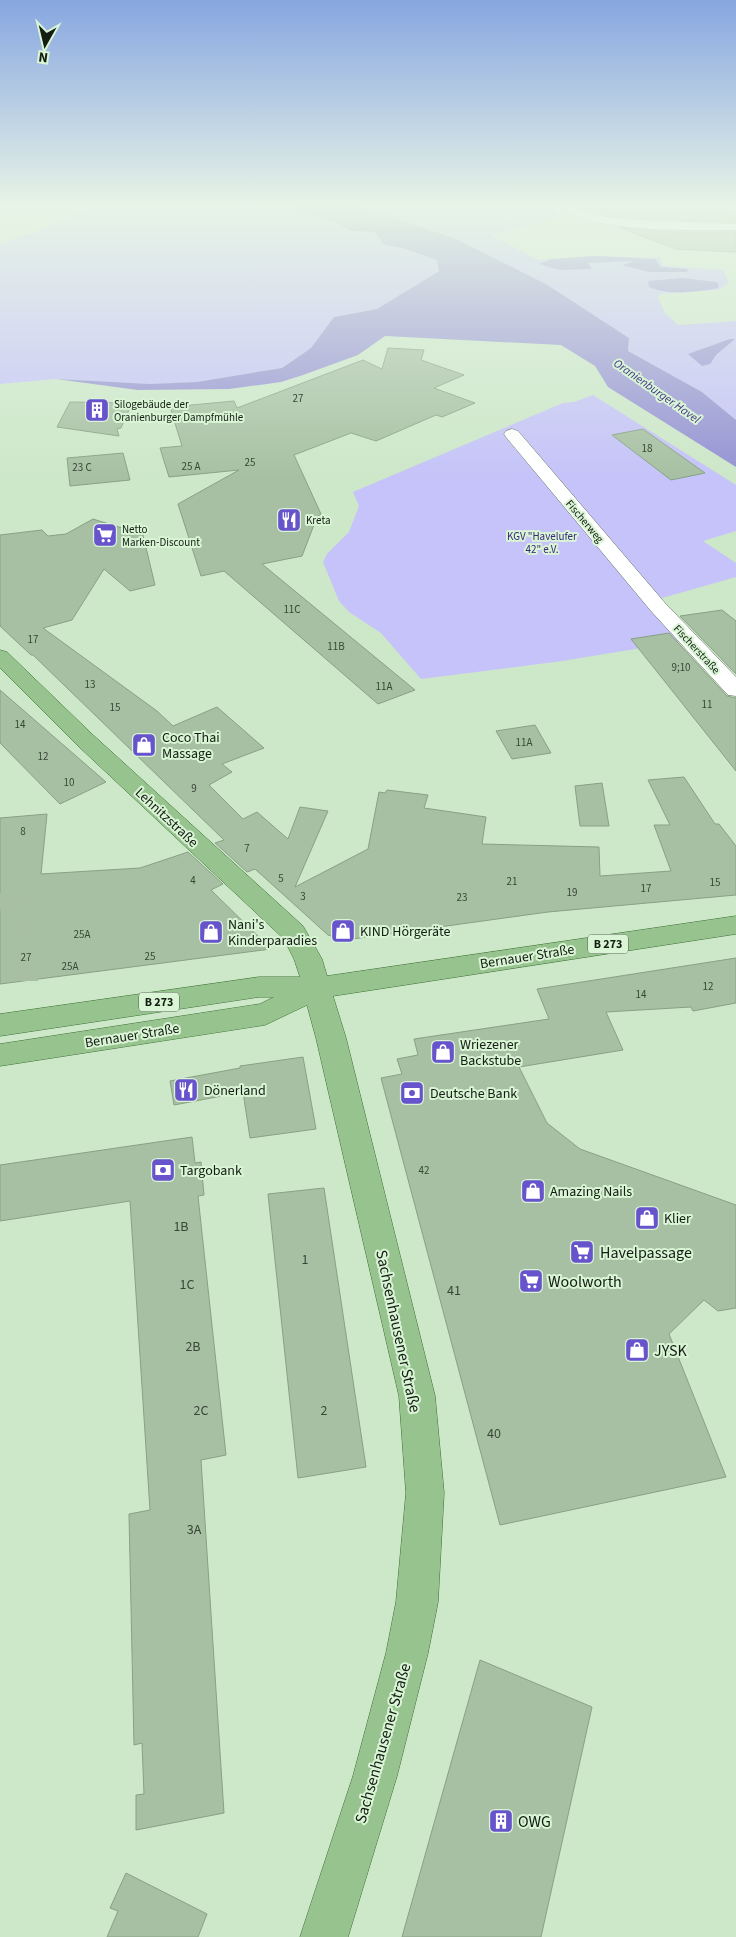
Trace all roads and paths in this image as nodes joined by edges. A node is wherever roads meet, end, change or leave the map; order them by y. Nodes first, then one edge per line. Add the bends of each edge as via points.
1 (512, 434) dead end
2 (658, 607) joint
3 (0, 656) edge
4 (736, 690) edge
5 (736, 925) edge
6 (318, 988) junction
7 (0, 1025) edge
8 (0, 1055) edge
9 (324, 1937) edge

1 - 2 street, Fischerweg
2 - 4 street, Fischerstraße
3 - 6 main road, Lehnitzstraße via 84,739 294,933
5 - 6 main road, Bernauer Straße / B 273
6 - 7 main road, Bernauer Straße / B 273 via 260,987
6 - 8 main road, Bernauer Straße / B 273 via 265,1014
6 - 9 main road, Sachsenhausener Straße via 417,1396 425,1493 417,1602 407,1653 375,1776

